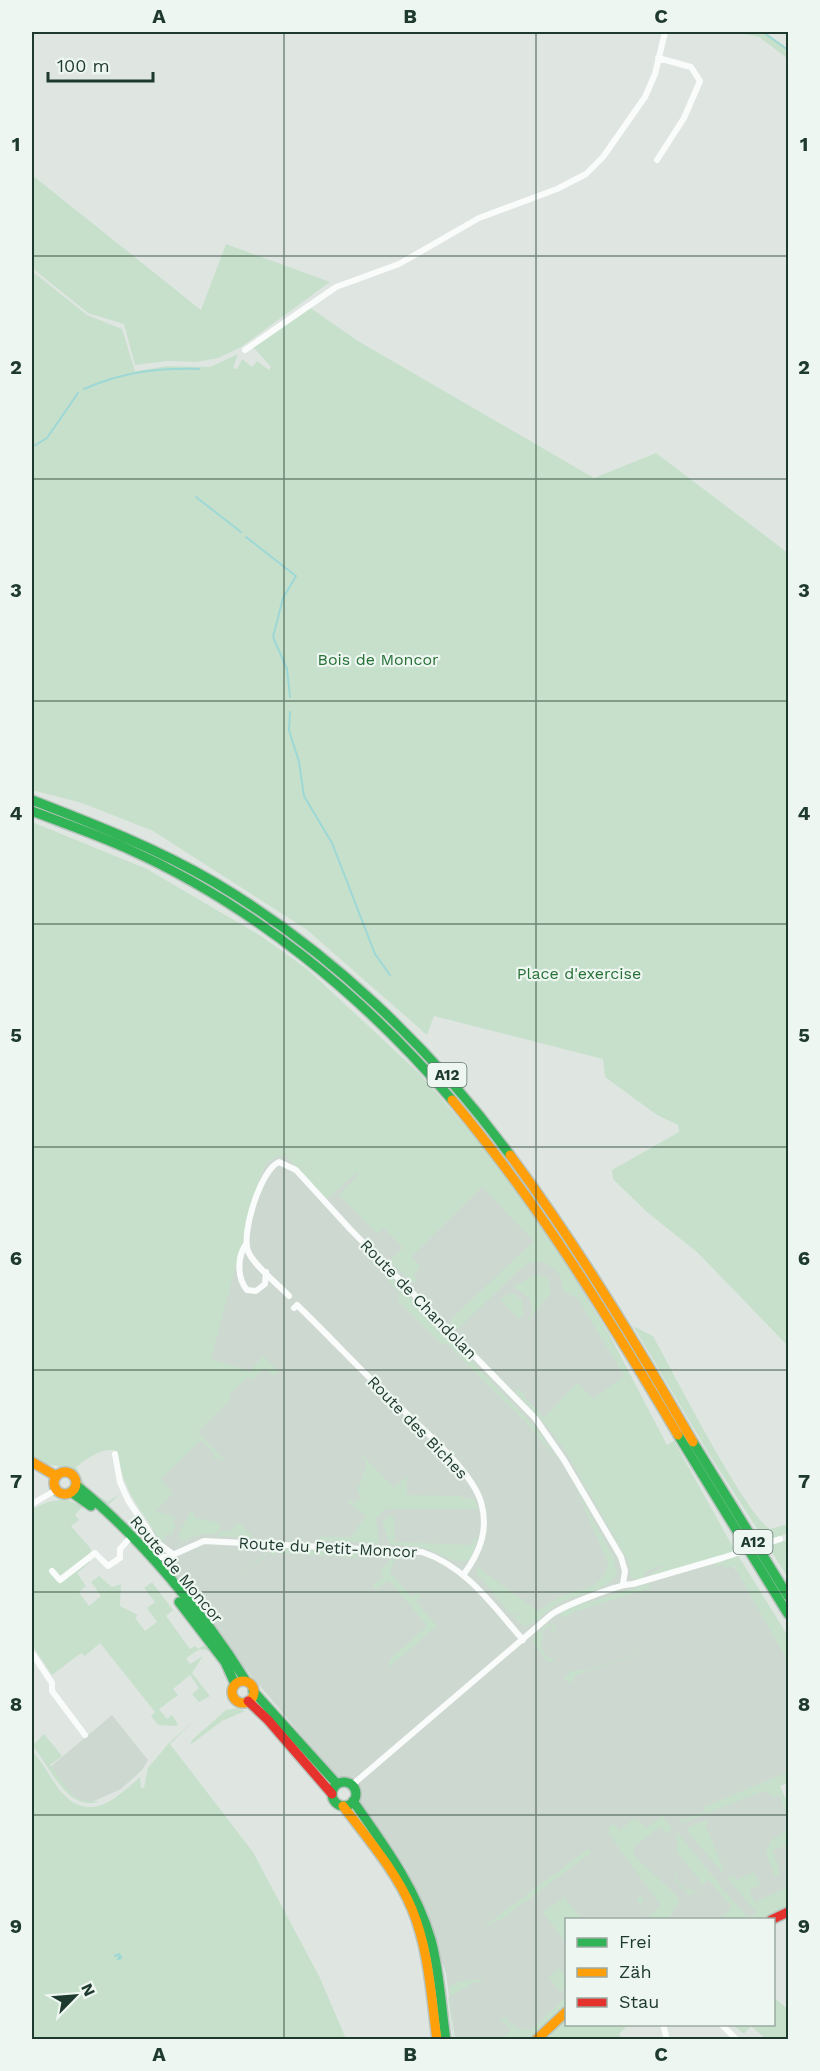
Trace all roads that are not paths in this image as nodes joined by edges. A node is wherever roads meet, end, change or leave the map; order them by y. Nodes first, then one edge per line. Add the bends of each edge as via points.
1 (665, 32) edge
2 (658, 58) junction
3 (657, 160) dead end
4 (245, 350) dead end
5 (32, 800) edge
6 (32, 811) edge
7 (246, 1244) junction
8 (266, 1272) junction
9 (289, 1296) dead end
10 (294, 1308) dead end
11 (114, 1454) dead end
12 (32, 1462) edge
13 (56, 1476) junction
14 (73, 1489) junction
15 (56, 1490) junction
16 (32, 1504) edge
17 (789, 1537) edge
18 (129, 1540) junction
19 (174, 1555) junction
20 (150, 1557) junction
21 (52, 1571) dead end
22 (464, 1574) junction
23 (763, 1575) junction
24 (170, 1581) junction
25 (623, 1584) junction
26 (787, 1593) edge
27 (789, 1614) edge
28 (789, 1620) edge
29 (523, 1640) junction
30 (32, 1653) edge
31 (246, 1681) junction
32 (235, 1684) junction
33 (254, 1690) junction
34 (248, 1701) junction
35 (85, 1735) dead end
36 (337, 1784) junction
37 (352, 1785) junction
38 (332, 1794) junction
39 (353, 1801) junction
40 (343, 1806) junction
41 (789, 1912) edge
42 (775, 1918) edge
43 (789, 1921) edge
44 (775, 1928) edge
45 (565, 2014) edge
46 (722, 2026) edge
47 (437, 2040) edge
48 (446, 2040) edge
49 (536, 2040) edge
50 (737, 2040) edge

1 - 2 street
2 - 3 street via 691,67 700,81 684,118
2 - 4 street via 645,97 603,157 586,174 478,219 399,264 336,287
5 - 26 main road, A12 via 139,843 246,902 337,969 420,1046 499,1138 560,1223
6 - 23 main road, A12 via 143,856 240,910 330,976 412,1053 485,1137 562,1244
7 - 8 street via 249,1254
7 - 8 street, Route de Chandolan via 238,1274 242,1285 247,1290 260,1289 265,1284
7 - 25 street, Route de Chandolan via 247,1229 266,1173 272,1165 286,1164 535,1418 621,1557
8 - 9 street
10 - 22 street, Route des Biches via 297,1305 318,1325 439,1445 475,1487 484,1513 482,1542
11 - 19 street via 128,1500 155,1541
12 - 13 main road
13 - 14 main road via 69,1472 75,1478
13 - 15 main road
14 - 15 main road via 64,1494
14 - 18 main road, Route de Moncor
14 - 20 main road, Route de Moncor via 120,1523
15 - 16 street
17 - 25 street, bridge
18 - 21 street, Route de Moncor via 120,1549 120,1558 108,1566 95,1553 60,1580
18 - 32 main road, Route de Moncor via 220,1655
19 - 20 street, Route du Petit-Moncor
19 - 22 street, Route du Petit-Moncor via 204,1540 415,1551 446,1561
19 - 24 street
20 - 24 main road, Route de Moncor
22 - 29 street, Route du Petit-Moncor
23 - 27 main road, A12
23 - 28 main road
24 - 31 main road, Route de Moncor
25 - 29 street via 565,1606
29 - 37 street
30 - 35 street via 52,1683 52,1691
31 - 32 main road
31 - 33 main road
32 - 34 main road via 233,1697 240,1702
33 - 34 main road
33 - 36 main road
34 - 38 main road
36 - 37 main road
36 - 38 main road
37 - 39 main road via 356,1794
38 - 40 main road via 335,1802
39 - 40 main road
39 - 48 main road via 400,1869 424,1918 434,1953
40 - 47 main road via 391,1870 412,1912 423,1945
41 - 42 main road
43 - 44 main road
45 - 49 main road
46 - 50 street

